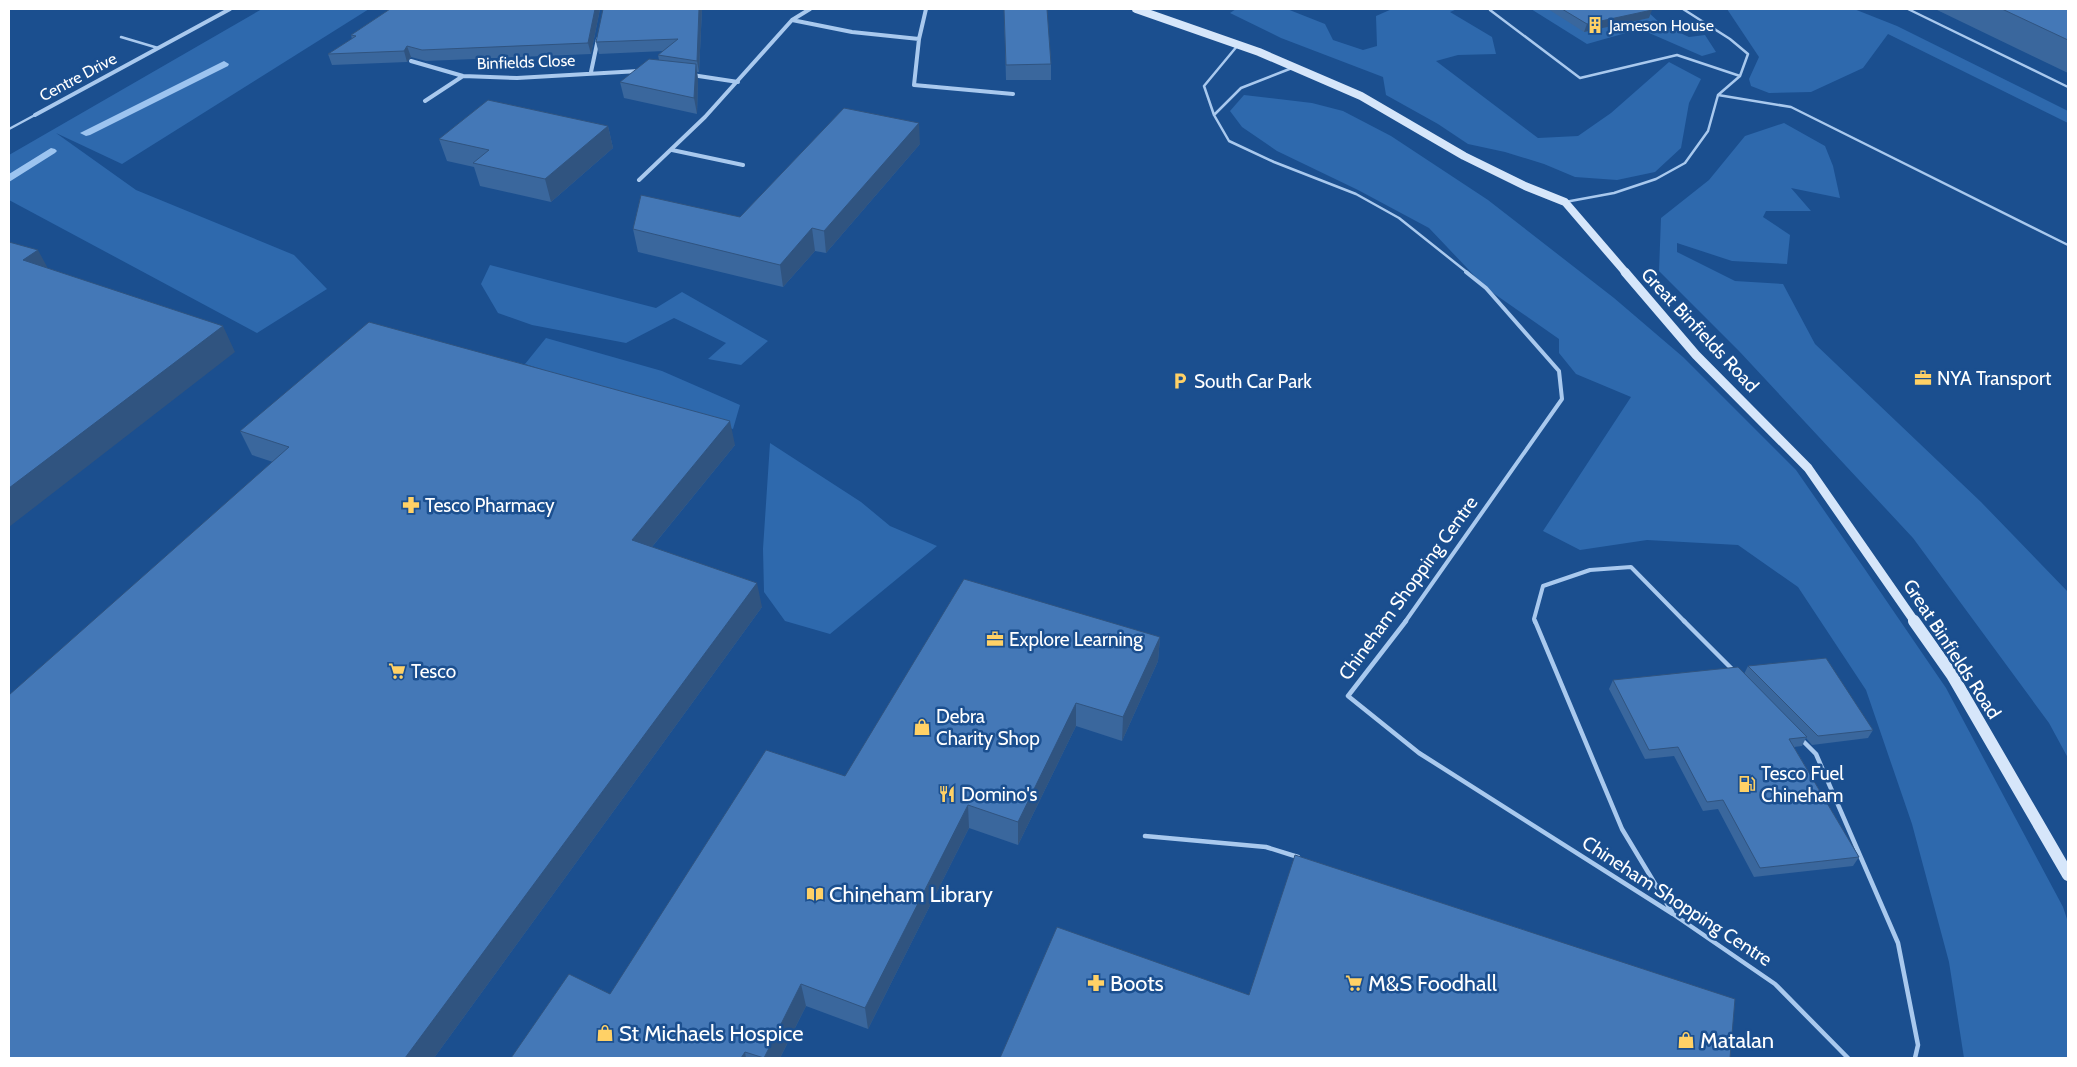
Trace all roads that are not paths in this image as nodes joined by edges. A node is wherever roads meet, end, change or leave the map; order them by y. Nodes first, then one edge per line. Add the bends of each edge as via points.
1 (230, 9) edge
2 (810, 9) edge
3 (926, 9) edge
4 (1136, 9) edge
5 (1683, 9) edge
6 (1908, 9) edge
7 (1490, 10) dead end
8 (792, 20) junction
9 (598, 36) edge
10 (121, 37) dead end
11 (919, 39) junction
12 (1238, 45) junction
13 (158, 48) junction
14 (411, 61) edge
15 (1294, 67) junction
16 (647, 71) edge
17 (591, 72) junction
18 (684, 74) edge
19 (462, 76) junction
20 (1740, 76) junction
21 (738, 82) junction
22 (2068, 87) edge
23 (1012, 94) dead end
24 (1718, 95) junction
25 (425, 101) dead end
26 (35, 115) joint
27 (1214, 115) junction
28 (9, 129) edge
29 (672, 150) junction
30 (743, 165) dead end
31 (639, 180) dead end
32 (1565, 202) junction
33 (2068, 245) edge
34 (1741, 678) edge
35 (1796, 733) edge
36 (1145, 836) dead end
37 (1304, 859) edge
38 (2068, 875) edge
39 (1673, 914) junction
40 (1848, 1058) edge
41 (1915, 1058) edge

1 - 13 street, Centre Drive
2 - 8 street
3 - 11 street
4 - 12 street, Great Binfields Road
5 - 20 lane via 1748,54
6 - 22 lane
7 - 20 lane via 1580,78 1677,55
8 - 11 street via 852,32
8 - 21 street
9 - 17 street, Binfields Close
10 - 13 lane, Centre Drive
11 - 23 street via 914,85
12 - 15 street, Great Binfields Road
12 - 27 lane, Chineham Shopping Centre via 1204,86
13 - 26 street, Centre Drive
14 - 19 street, Binfields Close
15 - 27 lane via 1241,88
15 - 32 street, Great Binfields Road via 1360,96 1464,156
16 - 17 street, Binfields Close
17 - 19 street, Binfields Close via 517,78
18 - 21 street
19 - 25 street, Binfields Close
20 - 24 lane
21 - 29 street
24 - 32 lane via 1708,131 1685,163 1656,179 1614,193
24 - 33 lane via 1791,106
26 - 28 lane, Centre Drive
27 - 39 lane, Chineham Shopping Centre via 1229,141 1356,194 1400,218 1486,288 1559,371 1562,400 1390,643 1348,696 1419,753
29 - 30 street
29 - 31 street
32 - 38 street, Great Binfields Road via 1696,355 1808,468 1952,675
34 - 39 lane via 1631,567 1590,570 1543,586 1534,619 1622,829
35 - 41 lane via 1816,754 1898,943 1918,1045
36 - 37 lane via 1266,847
39 - 40 lane, Chineham Shopping Centre via 1775,984

